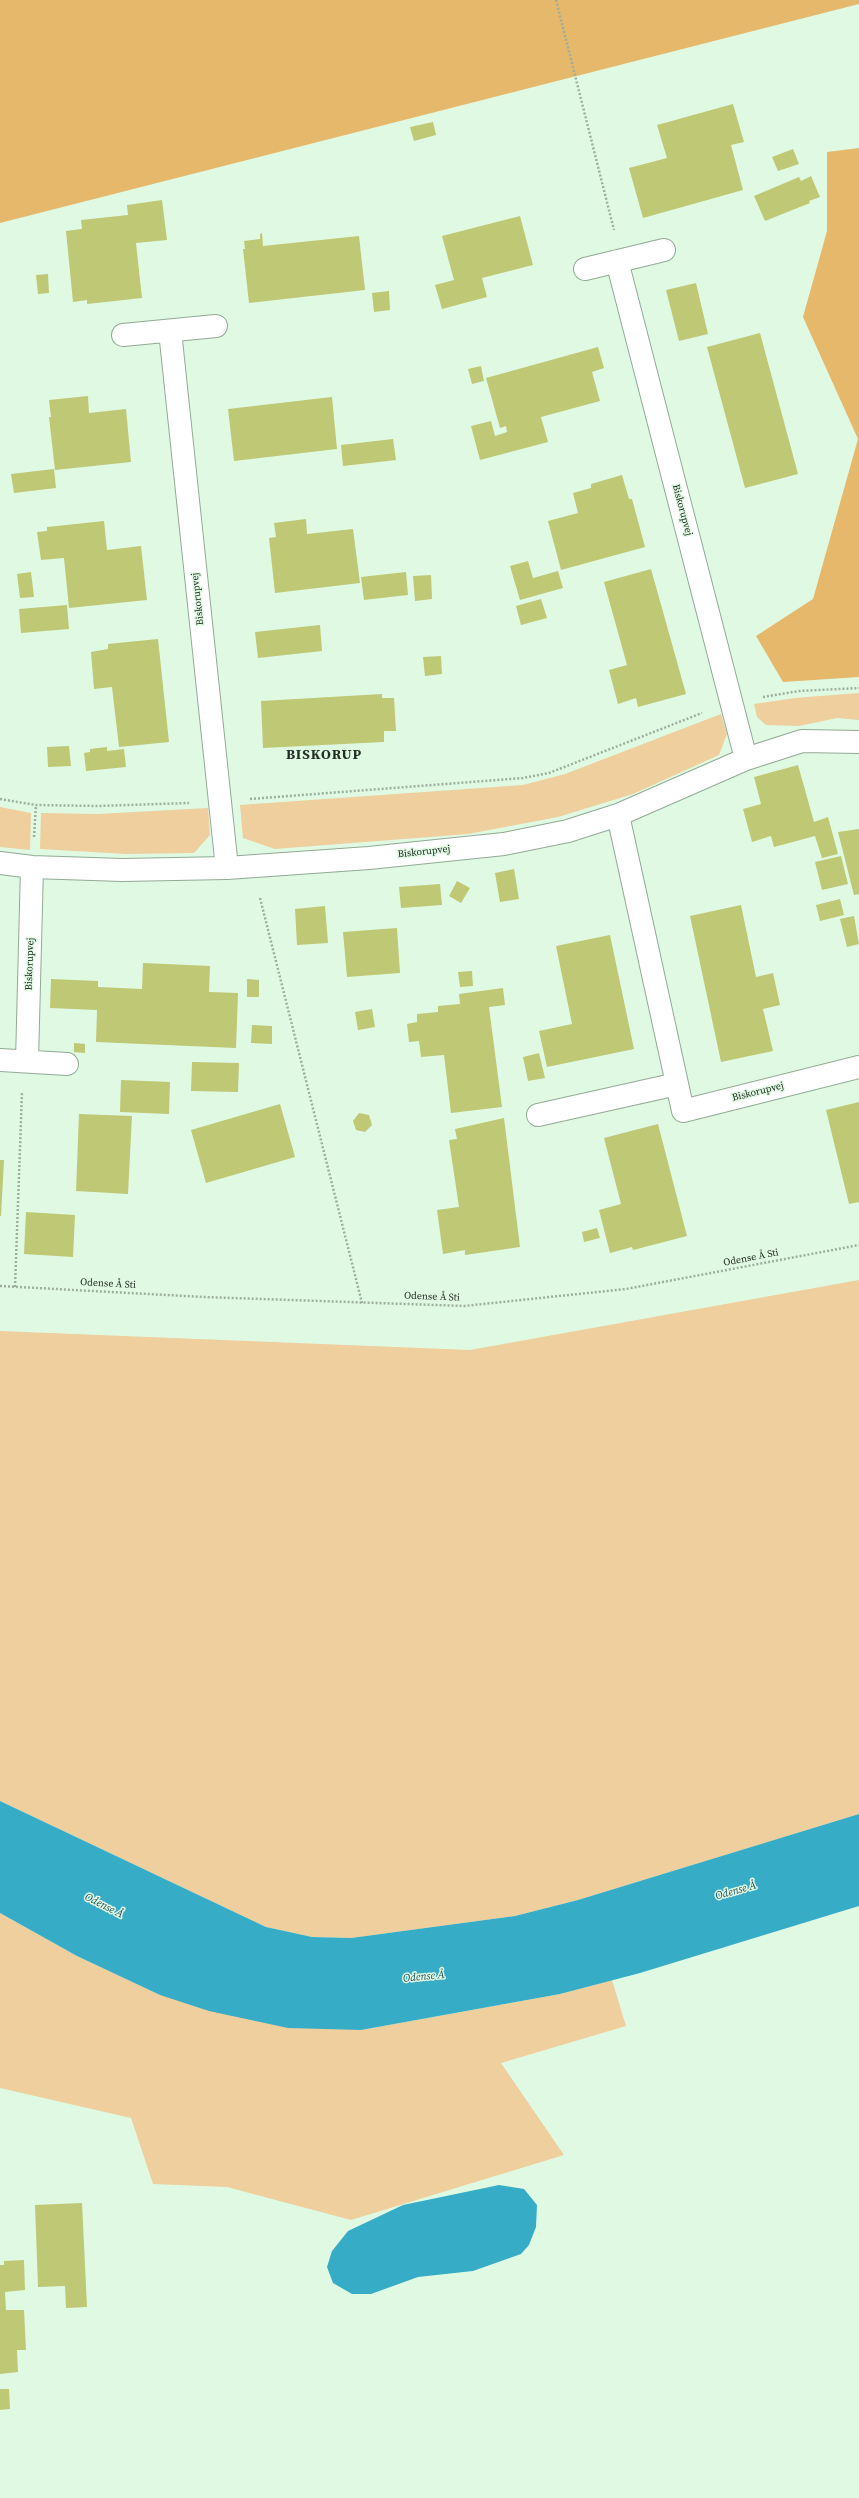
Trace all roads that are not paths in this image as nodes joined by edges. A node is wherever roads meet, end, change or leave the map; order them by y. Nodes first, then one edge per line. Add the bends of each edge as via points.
1 (664, 250) dead end
2 (619, 261) junction
3 (585, 269) dead end
4 (216, 326) dead end
5 (170, 331) junction
6 (123, 336) dead end
7 (859, 742) edge
8 (746, 759) junction
9 (618, 815) junction
10 (0, 863) edge
11 (32, 867) junction
12 (227, 868) junction
13 (0, 1060) edge
14 (25, 1061) junction
15 (67, 1064) dead end
16 (859, 1067) edge
17 (677, 1084) junction
18 (538, 1116) dead end

1 - 2 street
2 - 3 street
2 - 8 street, Biskorupvej
4 - 5 street
5 - 6 street
5 - 12 street, Biskorupvej
7 - 8 street, Biskorupvej via 802,741
8 - 9 street, Biskorupvej
9 - 12 street, Biskorupvej via 568,831 504,844 369,858
9 - 17 street, Biskorupvej
10 - 11 street, Biskorupvej
11 - 12 street, Biskorupvej via 122,870
11 - 14 street, Biskorupvej
13 - 14 street
14 - 15 street
16 - 17 street, Biskorupvej via 683,1110
17 - 18 street

